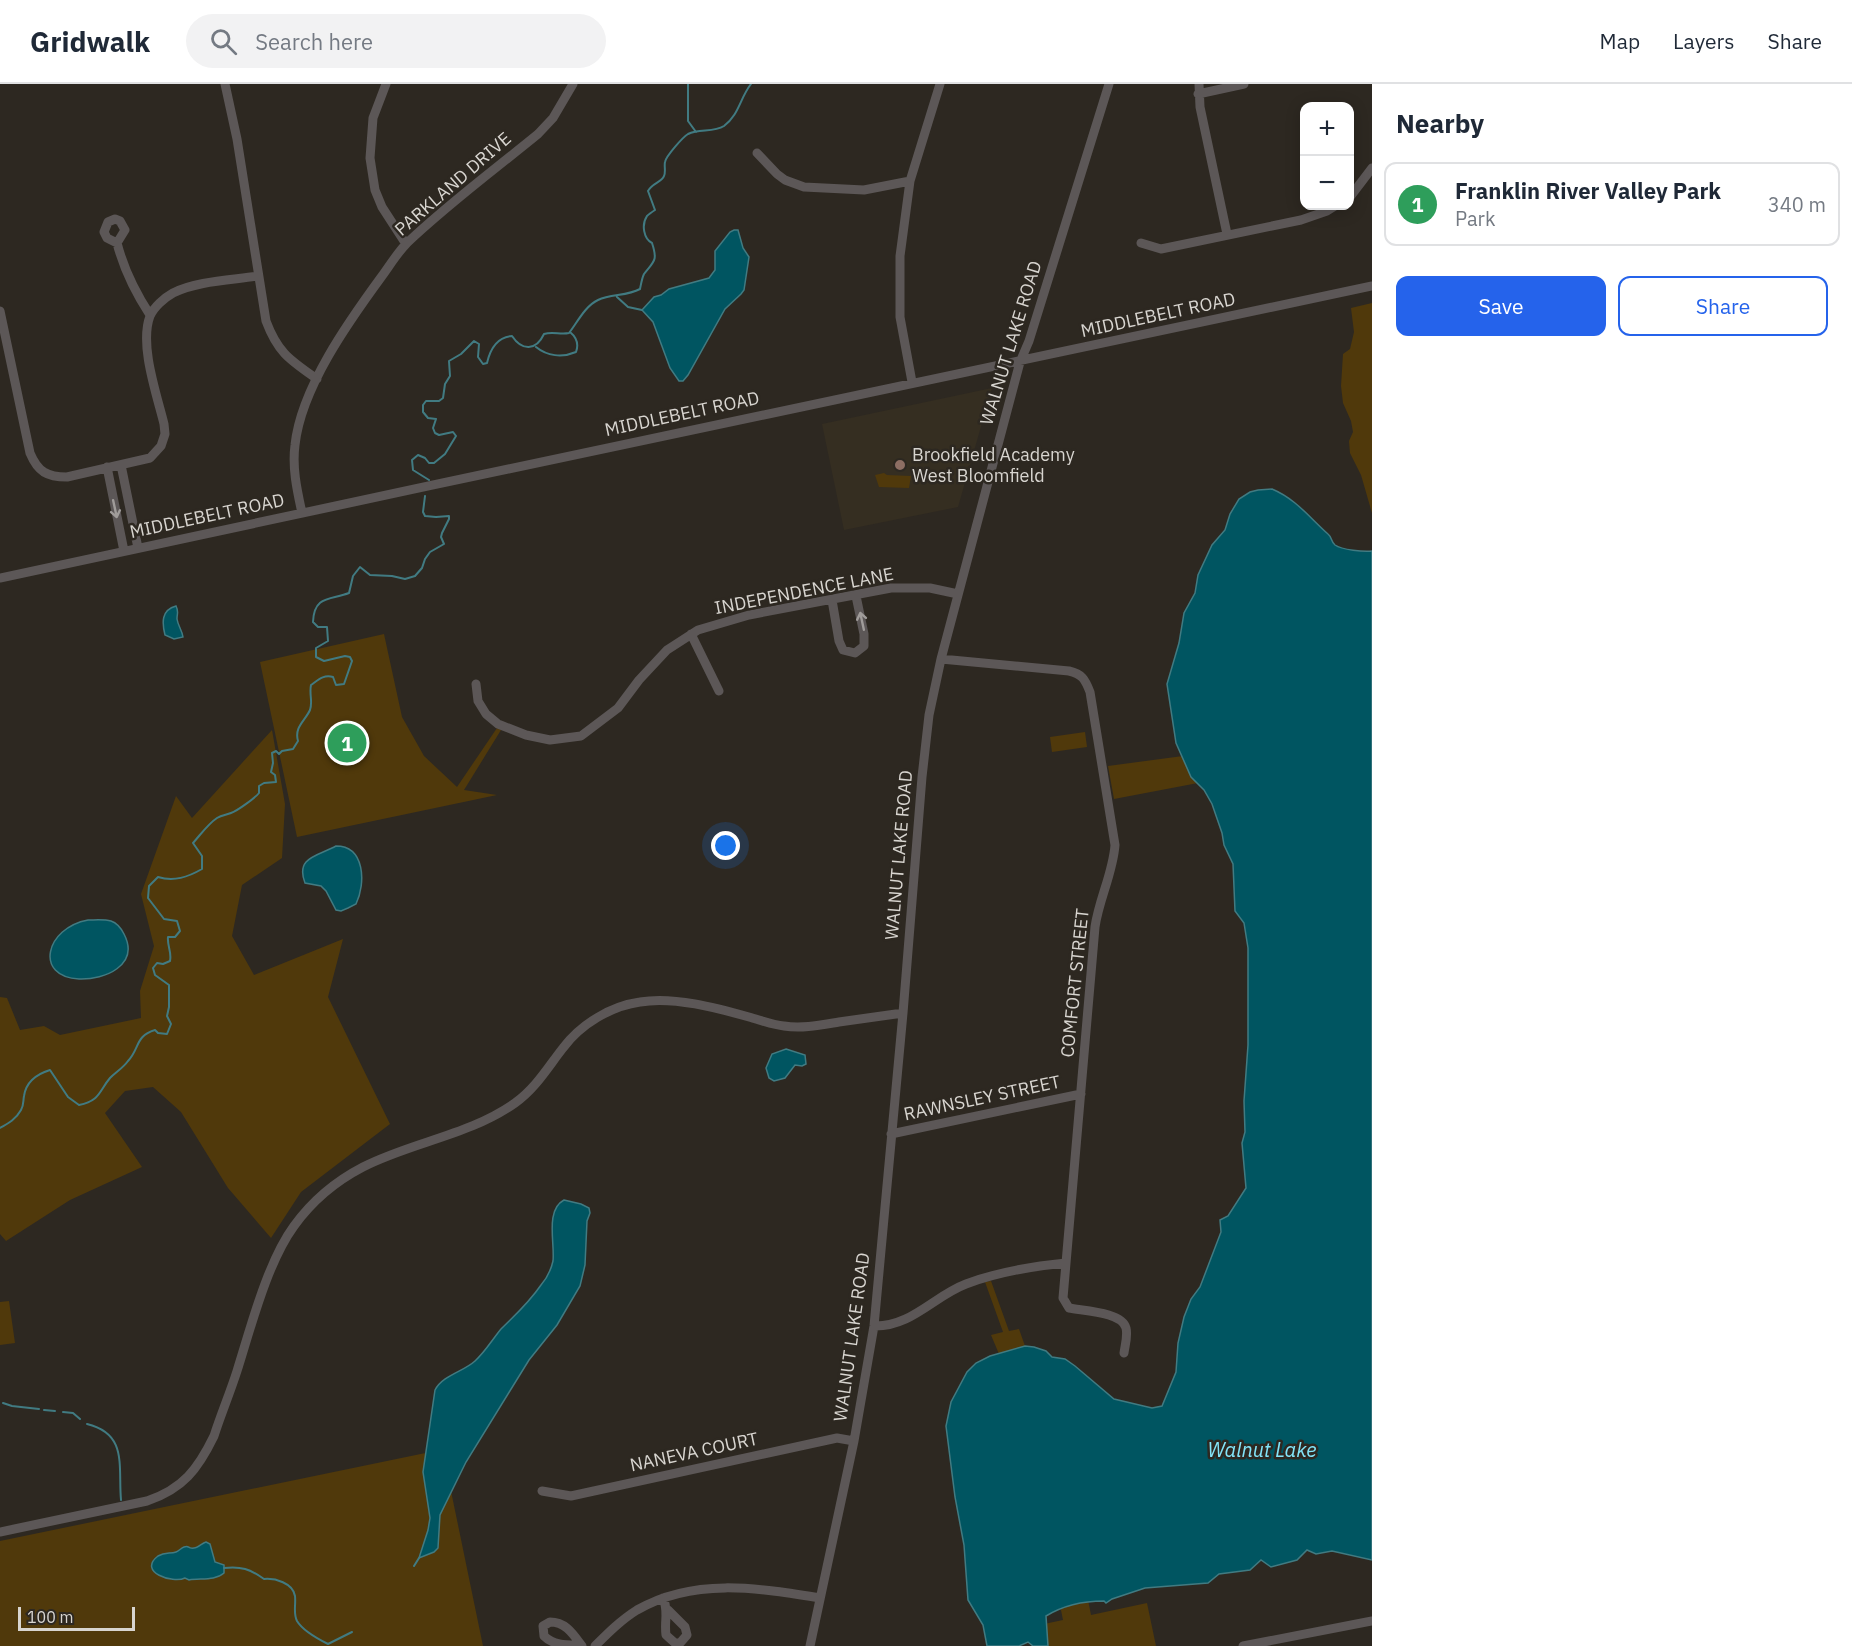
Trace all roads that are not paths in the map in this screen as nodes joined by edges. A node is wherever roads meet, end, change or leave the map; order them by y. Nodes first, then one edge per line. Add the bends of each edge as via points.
1 (225, 84) edge
2 (386, 84) edge
3 (573, 84) edge
4 (940, 84) edge
5 (1109, 84) edge
6 (1244, 84) edge
7 (1198, 89) edge
8 (757, 153) dead end
9 (1372, 168) edge
10 (910, 181) junction
11 (1354, 192) edge
12 (1329, 210) edge
13 (1227, 234) junction
14 (117, 243) dead end
15 (1141, 243) dead end
16 (406, 244) junction
17 (258, 276) junction
18 (1372, 286) edge
19 (0, 311) edge
20 (150, 315) junction
21 (1020, 362) junction
22 (317, 379) junction
23 (912, 382) junction
24 (114, 466) junction
25 (302, 513) junction
26 (138, 548) junction
27 (124, 551) junction
28 (0, 578) edge
29 (958, 594) junction
30 (856, 596) junction
31 (831, 600) junction
32 (691, 634) junction
33 (941, 659) junction
34 (476, 684) dead end
35 (719, 691) dead end
36 (903, 1013) junction
37 (1081, 1094) junction
38 (891, 1134) junction
39 (1066, 1263) junction
40 (874, 1326) junction
41 (1124, 1353) dead end
42 (854, 1441) junction
43 (542, 1491) dead end
44 (0, 1532) edge
45 (663, 1598) junction
46 (820, 1598) junction
47 (668, 1610) dead end
48 (1372, 1621) edge
49 (595, 1646) edge
50 (810, 1646) edge
51 (1243, 1646) edge

1 - 17 street
2 - 16 street via 373,118 370,158 382,207
3 - 16 street, PARKLAND DRIVE via 553,118 538,134
4 - 10 street
5 - 21 street, WALNUT LAKE ROAD
6 - 7 street
7 - 13 street
8 - 10 street via 784,180 804,187 864,190
9 - 11 street
10 - 23 street via 900,256 900,316
12 - 13 street via 1301,220
13 - 15 street via 1161,249
14 - 20 street via 123,268
16 - 22 street, PARKLAND DRIVE via 354,313
17 - 20 street via 187,288 172,294
17 - 22 street via 274,341 290,360
18 - 21 street, MIDDLEBELT ROAD
19 - 24 street via 35,466 53,477
20 - 24 street via 147,342 165,434 150,458
21 - 23 street, MIDDLEBELT ROAD
21 - 29 street, WALNUT LAKE ROAD
22 - 25 street, PARKLAND DRIVE via 302,411 295,444 295,476
23 - 25 street, MIDDLEBELT ROAD
24 - 26 street
24 -> 27 street
25 - 26 street, MIDDLEBELT ROAD
26 - 27 street, MIDDLEBELT ROAD
27 - 28 street, MIDDLEBELT ROAD
29 - 30 street, INDEPENDENCE LANE via 930,588 891,588
29 - 33 street, WALNUT LAKE ROAD
30 - 31 street, INDEPENDENCE LANE
31 -> 30 street via 843,651 855,653 864,646
31 - 32 street, INDEPENDENCE LANE via 749,615
32 - 34 street, INDEPENDENCE LANE via 667,650 618,708 581,736 550,740 498,724 478,701
32 - 35 street
33 - 36 street, WALNUT LAKE ROAD via 922,777
33 - 37 street, COMFORT STREET via 1069,671 1080,674 1090,692 1115,845 1095,927
36 - 38 street, WALNUT LAKE ROAD
36 - 44 street via 810,1027 784,1026 708,1007 658,1000 626,1005 600,1016 565,1045 528,1093 497,1115 363,1167 338,1182 306,1212 293,1227 275,1262 213,1436 183,1482 163,1496 147,1501
37 - 38 street, RAWNSLEY STREET
37 - 39 street, COMFORT STREET
38 - 40 street, WALNUT LAKE ROAD
39 - 40 street via 967,1283 923,1311
39 - 41 street, COMFORT STREET via 1065,1303 1069,1308 1122,1320 1126,1328
40 - 42 street, WALNUT LAKE ROAD
42 - 43 street, NANEVA COURT via 837,1438 571,1496
42 - 46 street, WALNUT LAKE ROAD
45 - 46 street via 716,1587
45 - 47 street
45 - 49 street via 637,1610
46 - 50 street, WALNUT LAKE ROAD
48 - 51 street

